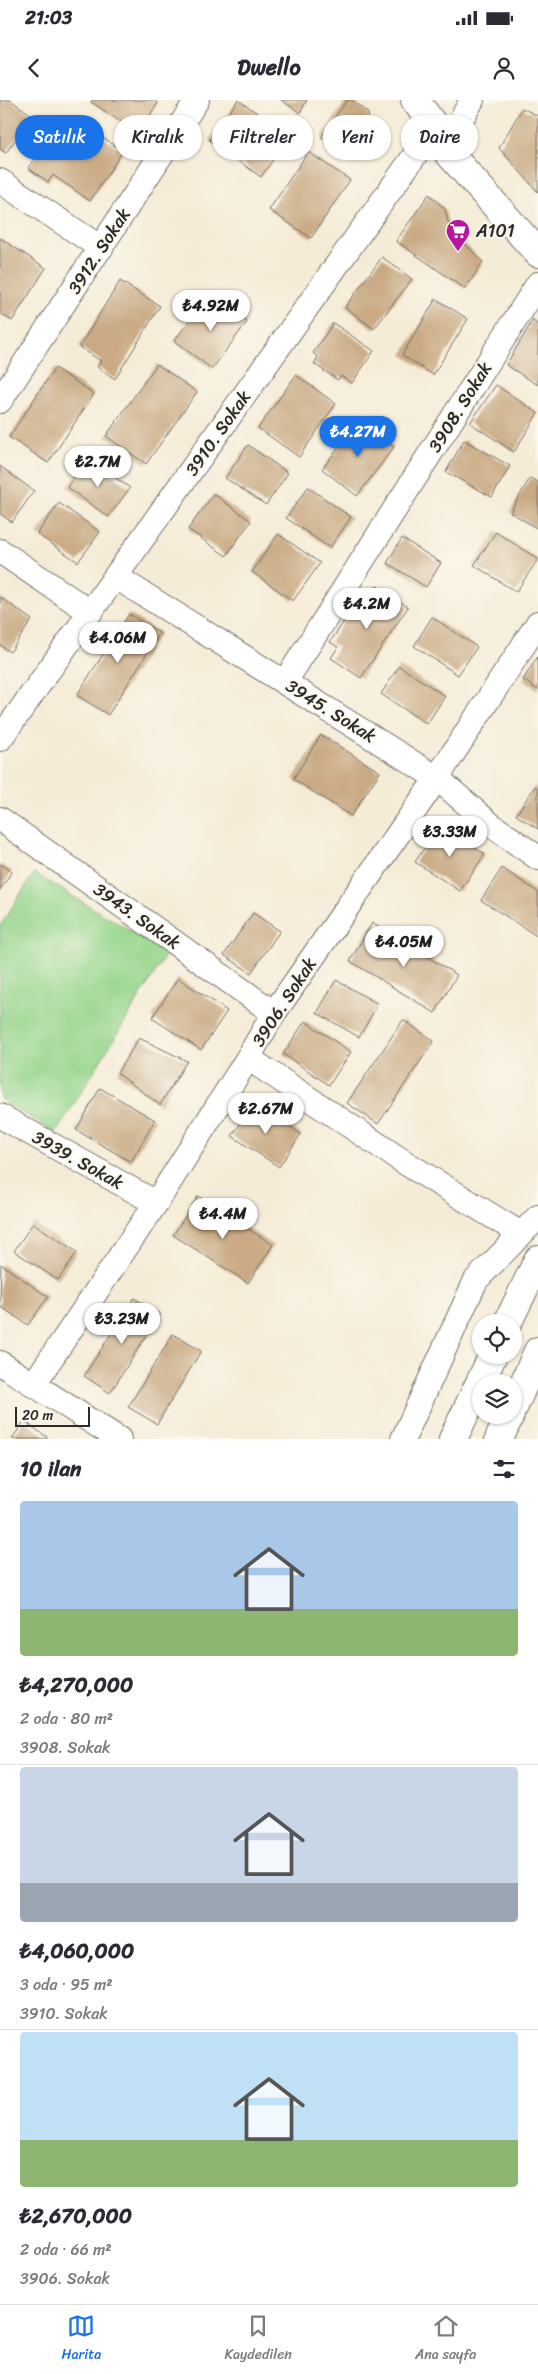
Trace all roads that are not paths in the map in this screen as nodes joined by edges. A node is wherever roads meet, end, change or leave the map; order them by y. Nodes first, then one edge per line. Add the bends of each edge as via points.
1 (198, 100) edge
2 (415, 100) edge
3 (472, 100) edge
4 (425, 115) edge
5 (459, 115) edge
6 (424, 160) edge
7 (459, 160) edge
8 (0, 182) edge
9 (101, 248) junction
10 (538, 254) edge
11 (538, 284) edge
12 (0, 401) edge
13 (0, 551) edge
14 (116, 577) junction
15 (90, 612) junction
16 (538, 623) edge
17 (285, 682) junction
18 (0, 739) edge
19 (437, 778) junction
20 (0, 819) edge
21 (538, 858) edge
22 (274, 1013) junction
23 (248, 1058) junction
24 (0, 1116) edge
25 (156, 1203) junction
26 (538, 1217) edge
27 (521, 1234) junction
28 (538, 1260) edge
29 (512, 1314) edge
30 (538, 1351) edge
31 (0, 1363) edge
32 (489, 1364) edge
33 (33, 1384) junction
34 (522, 1388) edge
35 (506, 1424) edge
36 (119, 1439) edge
37 (404, 1439) edge
38 (453, 1439) edge
39 (499, 1439) edge

1 - 9 street, 3912. Sokak
2 - 4 main road
3 - 5 street, 3910. Sokak
6 - 14 street, 3910. Sokak
7 - 10 main road
8 - 9 street
9 - 12 street, 3912. Sokak
11 - 17 street, 3908. Sokak
13 - 15 street
14 - 15 street, 3910. Sokak
14 - 17 street, 3945. Sokak
15 - 18 street, 3910. Sokak
16 - 19 street, 3906. Sokak
17 - 19 street, 3945. Sokak
19 - 21 street, 3945. Sokak via 490,824
19 - 22 street, 3906. Sokak
20 - 22 street, 3943. Sokak
22 - 23 street, 3906. Sokak
23 - 25 street, 3906. Sokak
23 - 27 street via 404,1162
24 - 25 street, 3939. Sokak
25 - 33 street, 3906. Sokak
26 - 27 street
27 - 37 street via 476,1280
28 - 29 main road
30 - 34 main road
31 - 33 street
32 - 38 main road
33 - 36 street
35 - 39 main road

